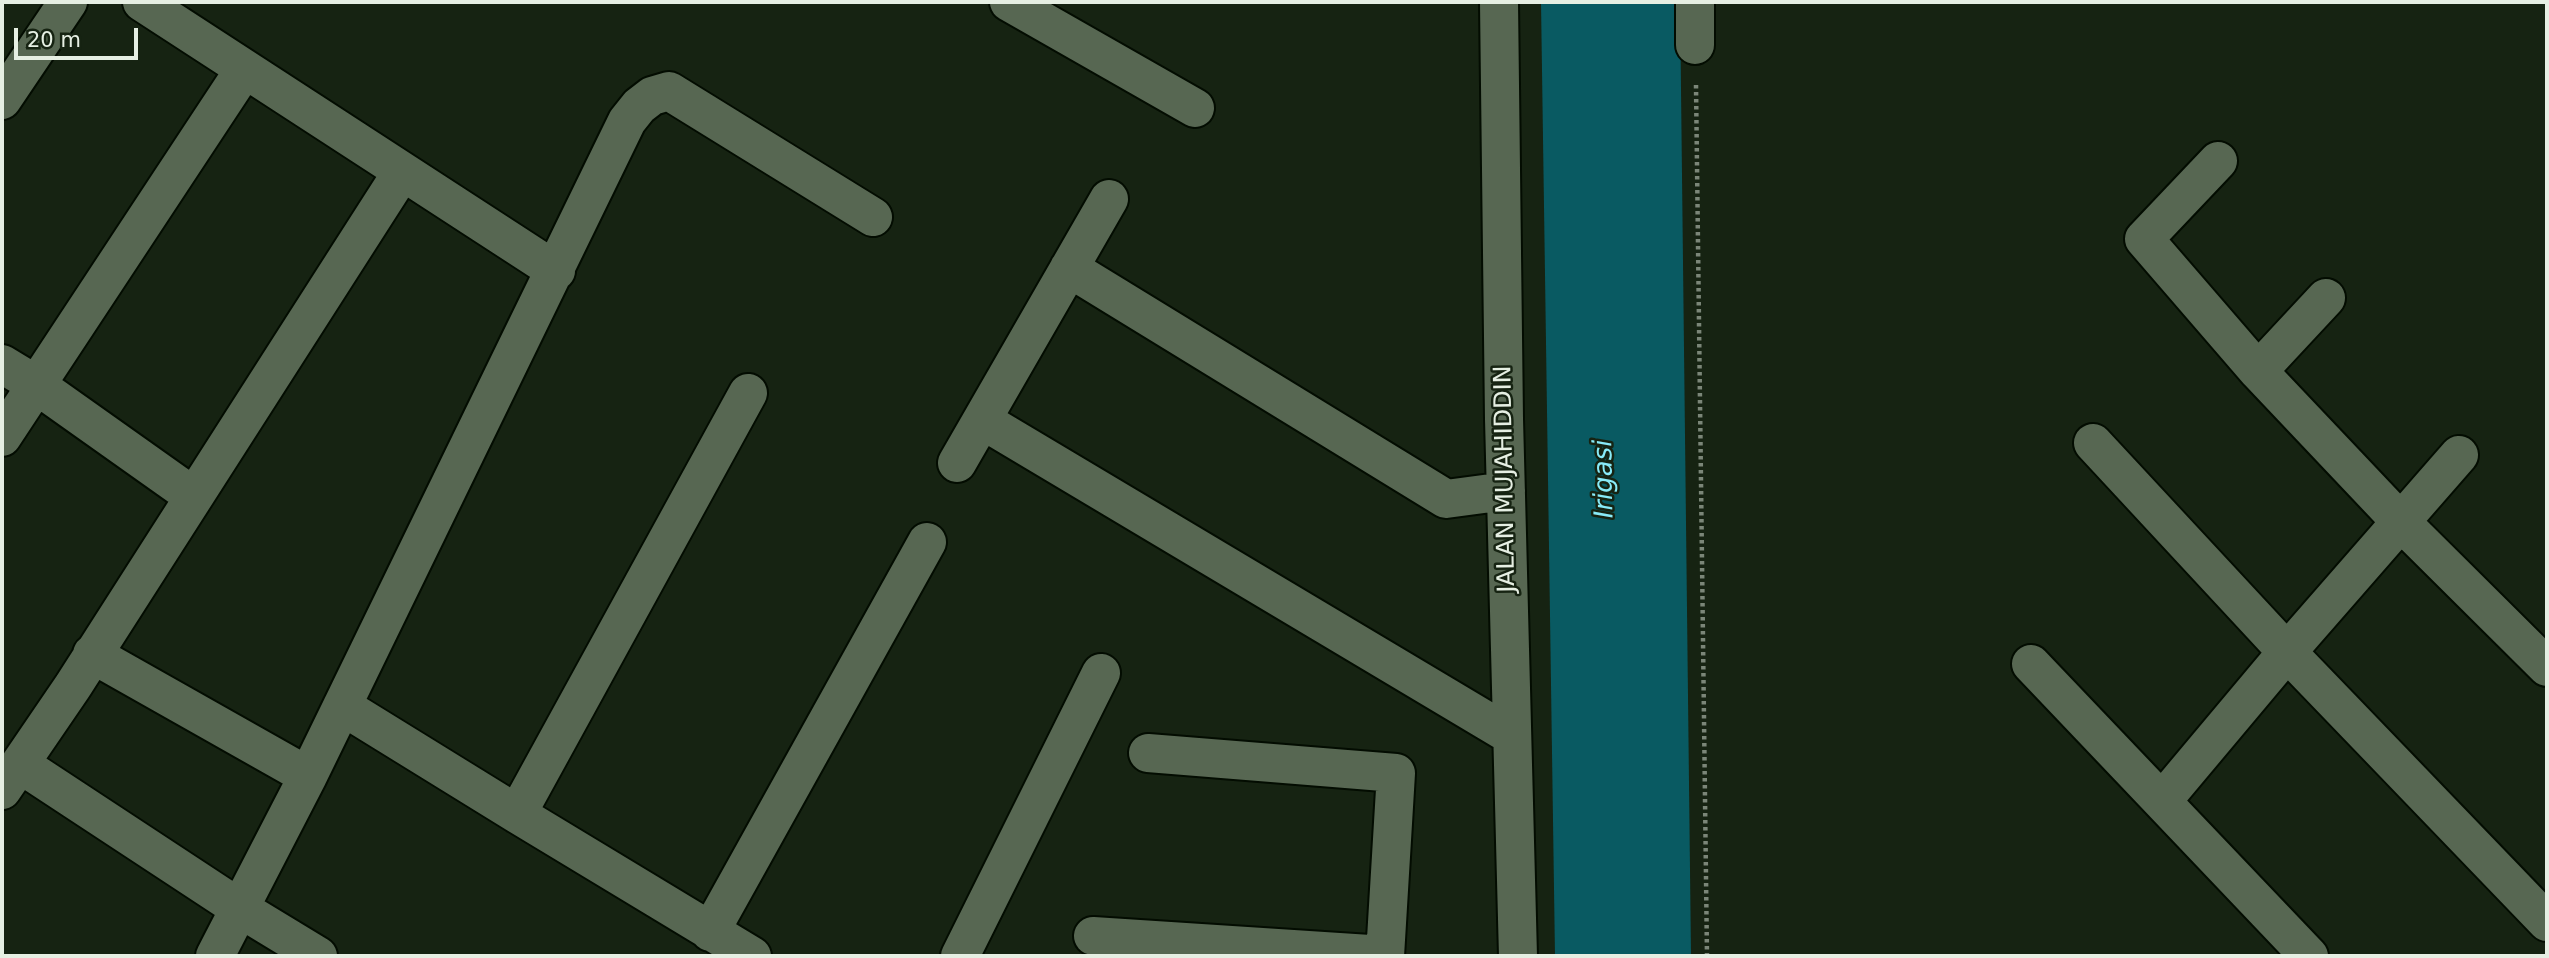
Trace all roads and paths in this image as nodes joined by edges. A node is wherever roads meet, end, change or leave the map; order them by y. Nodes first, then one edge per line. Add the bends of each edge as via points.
1 (68, 2) edge
2 (142, 2) edge
3 (1009, 2) edge
4 (1499, 2) edge
5 (1695, 2) edge
6 (1695, 45) joint
7 (244, 70) junction
8 (2, 100) edge
9 (1195, 108) dead end
10 (2218, 161) dead end
11 (402, 172) junction
12 (1109, 199) dead end
13 (873, 216) dead end
14 (1069, 268) junction
15 (555, 271) junction
16 (2326, 298) dead end
17 (2, 364) edge
18 (2258, 371) junction
19 (35, 384) junction
20 (748, 393) dead end
21 (982, 420) junction
22 (2, 437) edge
23 (2093, 443) dead end
24 (2459, 455) dead end
25 (957, 463) dead end
26 (1506, 491) junction
27 (193, 496) junction
28 (2400, 521) junction
29 (927, 542) dead end
30 (2542, 650) edge
31 (2287, 652) junction
32 (92, 654) junction
33 (2031, 664) dead end
34 (1101, 673) dead end
35 (342, 706) junction
36 (1512, 736) junction
37 (1148, 753) dead end
38 (308, 776) junction
39 (11, 777) edge
40 (2162, 801) junction
41 (517, 814) junction
42 (240, 908) junction
43 (2547, 922) edge
44 (710, 932) junction
45 (1093, 936) dead end
46 (1385, 955) edge
47 (215, 956) edge
48 (318, 956) edge
49 (752, 956) edge
50 (960, 956) edge
51 (1518, 956) edge
52 (1707, 956) edge
53 (2309, 956) edge

1 - 8 street
2 - 7 street
3 - 9 street
4 - 26 street, JALAN MUJAHIDDIN
5 - 6 street
6 - 52 path
7 - 11 street
7 - 19 street
10 - 18 street via 2144,239
11 - 15 street
11 - 27 street
12 - 14 street
13 - 15 street via 669,91 652,96 626,121
14 - 21 street
14 - 26 street via 1446,499
15 - 35 street
16 - 18 street
17 - 19 street
18 - 28 street
19 - 22 street
19 - 27 street
20 - 41 street
21 - 25 street
21 - 36 street
23 - 31 street
24 - 28 street
26 - 36 street, JALAN MUJAHIDDIN
27 - 32 street
28 - 30 street
28 - 31 street
29 - 44 street
31 - 40 street
31 - 43 street
32 - 38 street
32 - 39 street
33 - 40 street
34 - 50 street
35 - 38 street
35 - 41 street
36 - 51 street, JALAN MUJAHIDDIN
37 - 46 street via 1396,773
38 - 42 street
39 - 42 street
40 - 53 street
41 - 44 street
42 - 47 street
42 - 48 street
44 - 49 street
45 - 46 street

